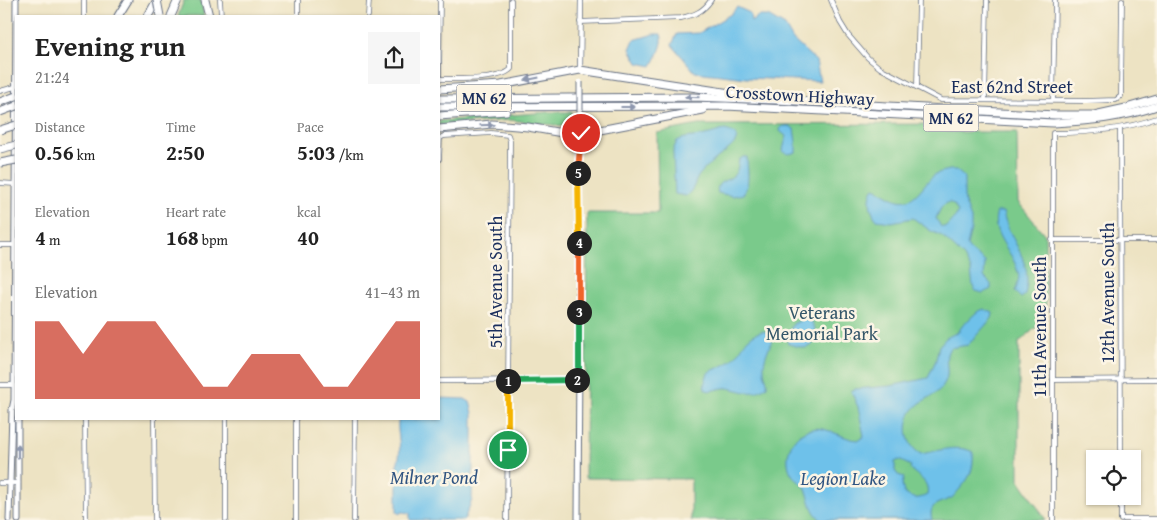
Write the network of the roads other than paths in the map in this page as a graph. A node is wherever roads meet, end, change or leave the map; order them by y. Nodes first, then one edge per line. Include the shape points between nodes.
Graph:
1 (16, 0) edge
2 (84, 0) edge
3 (128, 0) edge
4 (157, 0) edge
5 (178, 0) edge
6 (205, 0) edge
7 (298, 0) edge
8 (369, 0) edge
9 (440, 0) edge
10 (511, 0) edge
11 (581, 0) edge
12 (711, 0) edge
13 (831, 0) edge
14 (919, 0) edge
15 (987, 0) edge
16 (1055, 0) edge
17 (1122, 0) edge
18 (220, 1) edge
19 (16, 15) edge
20 (84, 15) edge
21 (119, 15) edge
22 (149, 15) edge
23 (160, 15) edge
24 (171, 15) edge
25 (209, 15) edge
26 (221, 15) edge
27 (298, 15) edge
28 (368, 15) edge
29 (440, 15) edge
30 (580, 22) junction
31 (580, 70) junction
32 (440, 79) edge
33 (15, 87) edge
34 (917, 87) junction
35 (440, 89) edge
36 (0, 91) edge
37 (15, 96) edge
38 (440, 99) edge
39 (1157, 99) edge
40 (776, 100) junction
41 (985, 100) junction
42 (1053, 100) junction
43 (0, 102) edge
44 (15, 106) edge
45 (726, 106) junction
46 (1157, 106) edge
47 (440, 107) edge
48 (527, 108) junction
49 (0, 112) edge
50 (440, 116) edge
51 (15, 117) edge
52 (1157, 118) edge
53 (15, 125) edge
54 (1120, 128) junction
55 (440, 129) edge
56 (0, 130) edge
57 (581, 133) junction
58 (440, 138) edge
59 (15, 146) edge
60 (0, 149) edge
61 (15, 160) edge
62 (0, 163) edge
63 (0, 182) edge
64 (15, 184) edge
65 (1052, 240) junction
66 (1120, 240) junction
67 (1157, 240) edge
68 (0, 245) edge
69 (15, 245) edge
70 (508, 380) junction
71 (579, 380) junction
72 (1053, 380) junction
73 (1121, 380) junction
74 (1157, 380) edge
75 (440, 381) edge
76 (0, 385) edge
77 (15, 385) edge
78 (14, 400) junction
79 (15, 403) edge
80 (18, 420) edge
81 (85, 420) edge
82 (154, 420) edge
83 (226, 420) edge
84 (296, 420) edge
85 (355, 420) edge
86 (1121, 450) edge
87 (0, 483) edge
88 (10, 483) junction
89 (18, 483) junction
90 (1121, 505) edge
91 (1157, 519) edge
92 (9, 520) edge
93 (18, 520) edge
94 (86, 520) edge
95 (155, 520) edge
96 (226, 520) edge
97 (296, 520) edge
98 (354, 520) edge
99 (507, 520) edge
100 (578, 520) edge
101 (1053, 520) edge
102 (1121, 520) edge

1 - 19 main road
2 - 20 street
3 - 21 highway
4 - 22 highway
4 - 23 highway, bridge
5 - 24 highway
6 - 25 highway
7 - 27 street
8 - 28 street
9 - 29 street
10 - 32 street via 510,69 503,75
11 - 30 street
12 - 30 street via 696,15 681,18
13 - 34 street, East 62nd Street via 840,22 857,48 880,68
14 - 34 street
15 - 41 street
16 - 42 street
17 - 42 street, East 62nd Street via 1119,98
18 - 26 street
30 - 31 street
31 -> 35 highway via 501,85
31 - 40 highway
31 - 57 main road, bridge
33 - 36 street
33 - 51 main road
34 - 41 street, East 62nd Street via 941,100
37 - 43 highway, bridge
40 -> 38 highway, Crosstown Highway / MN 62 via 693,97
39 - 40 highway, Crosstown Highway / MN 62 via 1094,114 1055,116
41 - 42 street, East 62nd Street
44 - 49 highway, bridge
45 - 46 highway, Crosstown Highway / MN 62 via 1054,123 1098,121
48 -> 45 highway, Crosstown Highway / MN 62
45 - 57 highway
47 - 48 highway, Crosstown Highway / MN 62
48 - 50 highway
51 - 64 main road
52 - 54 street
53 - 56 highway, bridge
54 - 65 street, 11th Avenue South via 1053,134
54 - 66 street, 12th Avenue South
55 -> 57 highway via 492,124 574,135
57 - 71 main road via 578,174
58 - 70 street, 5th Avenue South via 490,133 508,135 510,141
59 - 60 highway, bridge
61 - 62 highway, bridge
63 - 64 street
64 - 69 main road
65 - 66 street
65 - 72 street, 11th Avenue South
66 - 67 street
66 - 73 street, 12th Avenue South
68 - 69 street
69 - 77 main road
70 - 71 street
70 - 75 street
70 - 99 street, 5th Avenue South
71 - 100 main road
72 - 73 street
72 - 101 street, 11th Avenue South
73 - 74 street
73 - 86 street, 12th Avenue South
76 - 77 street
77 - 78 main road
78 - 79 main road
78 - 88 main road
89 -> 80 main road
81 - 94 street
82 - 95 street
83 - 96 street
84 - 97 street
85 - 98 street
87 - 88 street
88 - 89 street
88 - 92 main road
89 - 93 main road
90 - 102 street
91 - 102 street

